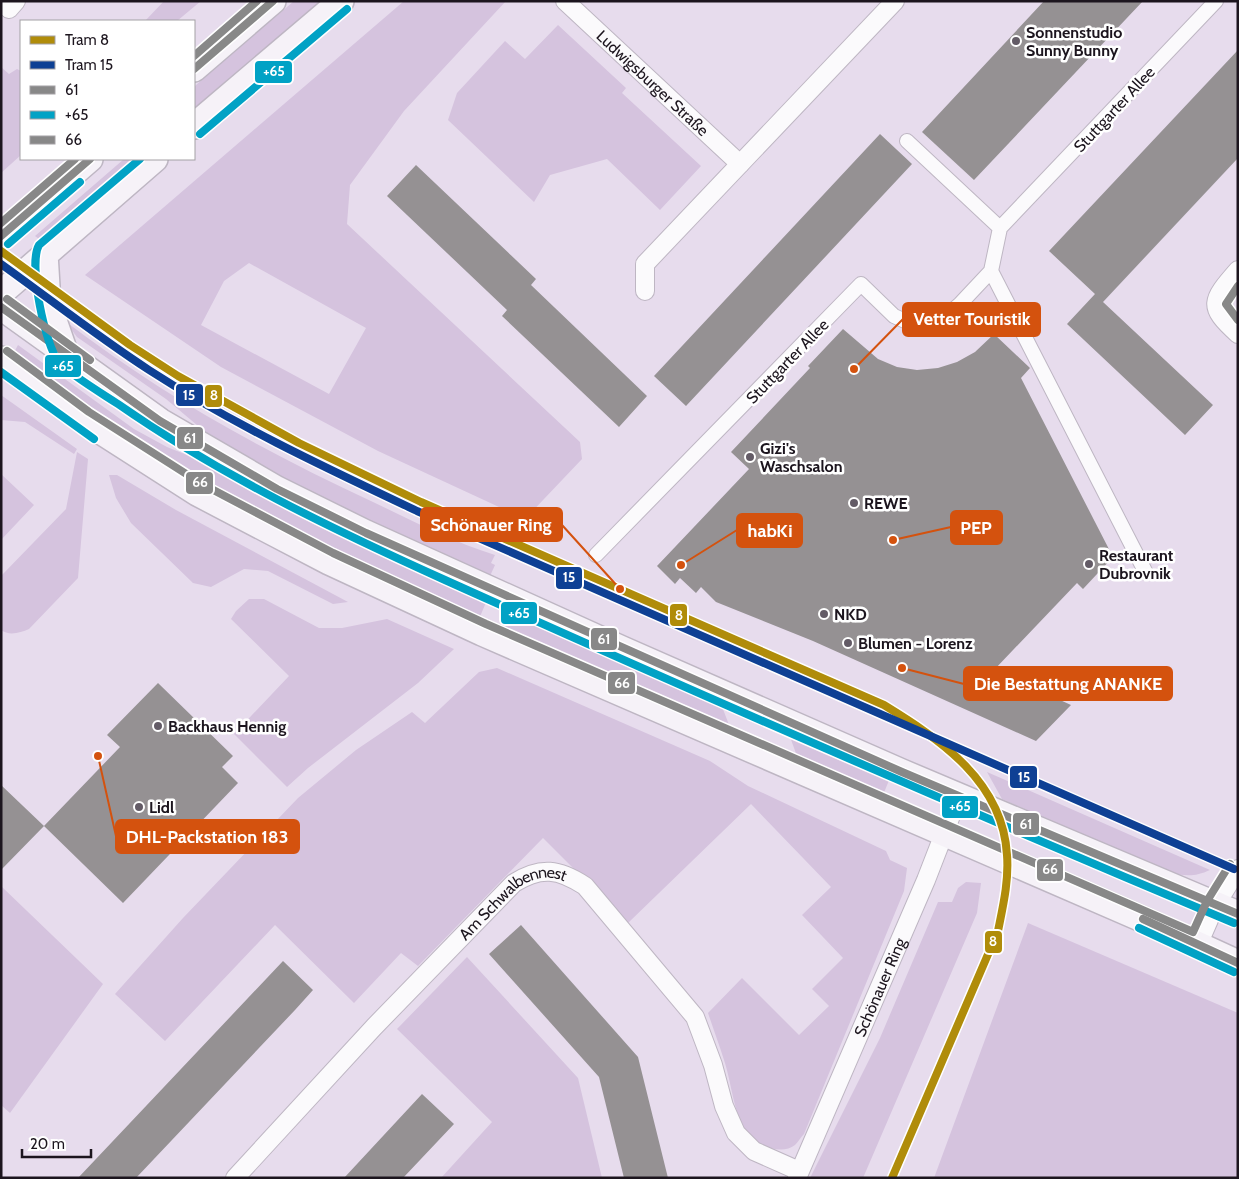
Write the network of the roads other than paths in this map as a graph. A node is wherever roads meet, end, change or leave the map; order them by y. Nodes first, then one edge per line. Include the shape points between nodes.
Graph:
1 (2, 1) edge
2 (16, 1) edge
3 (273, 1) edge
4 (341, 1) edge
5 (565, 1) edge
6 (895, 1) edge
7 (1216, 1) edge
8 (195, 68) edge
9 (195, 125) edge
10 (907, 140) dead end
11 (89, 160) edge
12 (154, 160) edge
13 (740, 164) junction
14 (1000, 228) junction
15 (1, 236) edge
16 (46, 253) junction
17 (1238, 270) edge
18 (991, 271) junction
19 (645, 291) dead end
20 (1, 293) edge
21 (1, 307) edge
22 (1238, 334) edge
23 (66, 355) junction
24 (1, 359) edge
25 (596, 555) dead end
26 (1146, 573) dead end
27 (959, 796) junction
28 (944, 834) junction
29 (1238, 869) edge
30 (1227, 910) edge
31 (1198, 945) junction
32 (1238, 963) edge
33 (798, 1174) edge
34 (235, 1178) edge

1 - 2 street via 10,8
3 - 8 main road
4 - 9 main road
5 - 13 street, Ludwigsburger Straße
6 - 13 street
7 - 14 street, Stuttgarter Allee
10 - 14 street
11 - 15 main road
12 - 16 main road
13 - 19 street via 645,264
14 - 18 street
16 - 20 main road
16 - 23 main road via 48,303
17 - 22 street via 1217,298 1216,309
18 - 25 street, Stuttgarter Allee via 960,304 939,322 929,325 914,325 894,316 861,284
18 - 26 street
21 - 23 main road
23 - 27 main road via 160,421 277,490 622,649
24 - 28 main road via 83,420 260,528 482,633
27 - 28 street, Schönauer Ring
27 - 30 main road
28 - 31 main road
28 - 33 street, Schönauer Ring
29 - 30 street
30 - 31 street
31 - 32 main road
33 - 34 street, Am Schwalbennest via 754,1151 736,1133 695,1016 585,886 569,875 547,871 529,873 514,883 374,1027

